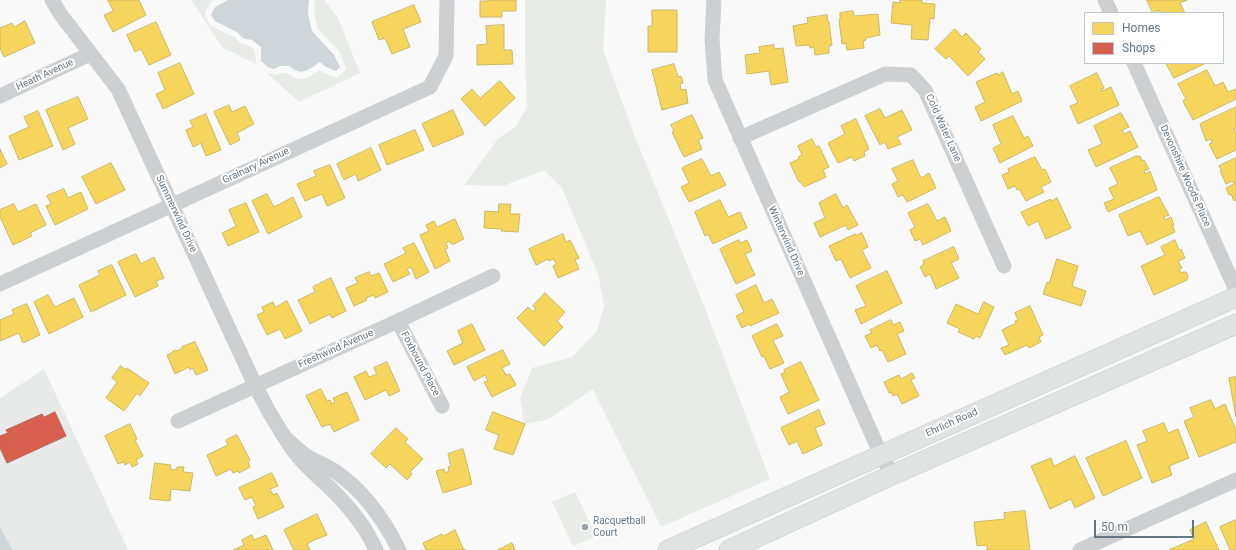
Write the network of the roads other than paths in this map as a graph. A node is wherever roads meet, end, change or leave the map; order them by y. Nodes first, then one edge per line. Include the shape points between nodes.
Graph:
1 (52, 0) edge
2 (447, 0) edge
3 (714, 0) edge
4 (1105, 0) edge
5 (1111, 12) edge
6 (90, 54) junction
7 (1134, 64) edge
8 (0, 96) edge
9 (740, 138) junction
10 (172, 205) junction
11 (1004, 266) dead end
12 (493, 276) dead end
13 (0, 284) edge
14 (1236, 290) edge
15 (1236, 298) edge
16 (398, 321) junction
17 (1236, 324) edge
18 (255, 385) junction
19 (442, 406) dead end
20 (178, 421) dead end
21 (285, 438) junction
22 (881, 455) junction
23 (892, 475) junction
24 (1236, 480) edge
25 (376, 550) edge
26 (399, 550) edge
27 (668, 550) edge
28 (729, 550) edge
29 (1080, 550) edge

1 - 6 street, Summerwind Drive
2 - 10 street, Grainary Avenue via 446,56 430,87
3 - 9 street, Winterwind Drive via 712,39 715,80
4 - 5 street
6 - 8 street, Heath Avenue
6 - 10 street, Summerwind Drive via 118,89
7 - 14 street, Devonshire Woods Place
9 - 11 street, Cold Water Lane via 885,74 911,75 926,90
9 - 22 street, Winterwind Drive
10 - 13 street, Grainary Avenue
10 - 18 street, Summerwind Drive
12 - 16 street, Freshwind Avenue
15 - 22 main road, Ehrlich Road
16 - 18 street, Freshwind Avenue
16 - 19 street, Foxhound Place
17 - 23 main road
18 - 20 street, Freshwind Avenue
18 - 21 street, Summerwind Drive
21 - 25 street, Summerwind Drive via 294,453 358,519
21 - 26 street, Summerwind Drive via 304,454 335,471 354,486 383,520
22 - 23 street, Winterwind Drive
22 - 27 main road, Ehrlich Road
23 - 28 main road
24 - 29 street

